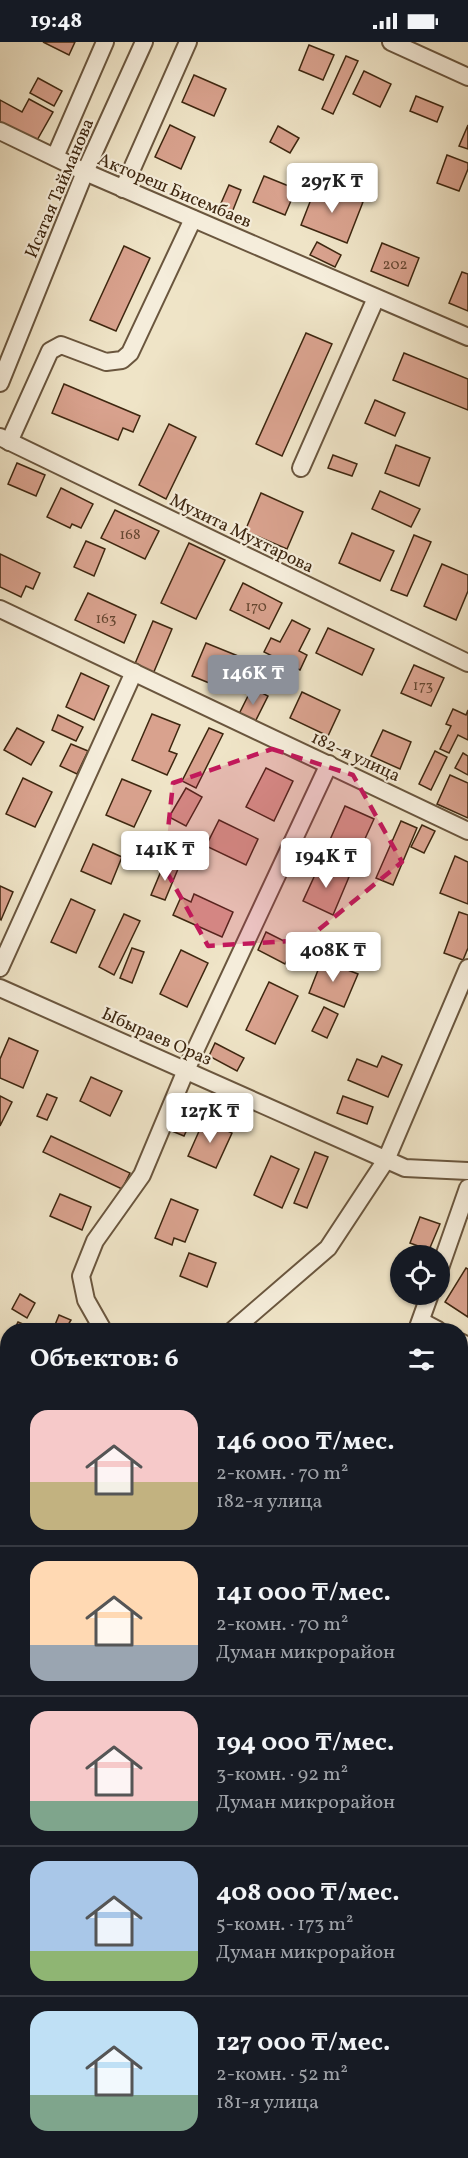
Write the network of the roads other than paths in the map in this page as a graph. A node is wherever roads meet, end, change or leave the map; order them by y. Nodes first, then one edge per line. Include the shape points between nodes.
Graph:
1 (105, 42) edge
2 (144, 42) edge
3 (188, 42) edge
4 (392, 42) edge
5 (468, 77) edge
6 (0, 131) edge
7 (55, 157) junction
8 (85, 172) junction
9 (123, 189) junction
10 (193, 219) junction
11 (376, 297) junction
12 (468, 337) edge
13 (0, 383) edge
14 (5, 440) edge
15 (301, 468) dead end
16 (0, 609) edge
17 (468, 662) edge
18 (134, 672) junction
19 (329, 764) junction
20 (468, 831) edge
21 (0, 968) edge
22 (468, 968) edge
23 (0, 988) edge
24 (186, 1071) junction
25 (386, 1160) junction
26 (468, 1171) edge
27 (468, 1188) edge
28 (448, 1245) edge
29 (426, 1305) edge
30 (99, 1323) edge
31 (241, 1323) edge
32 (420, 1323) edge

1 - 7 street
2 - 8 street, Исатая Тайманова
3 - 9 street
4 - 5 street
6 - 7 street, Актореш Бисембаев
7 - 8 street, Актореш Бисембаев
8 - 9 street, Актореш Бисембаев
8 - 13 street, Исатая Тайманова
9 - 10 street, Актореш Бисембаев
10 - 11 street, Актореш Бисембаев
10 - 14 street via 130,353 122,360 106,362 61,345 50,351
11 - 12 street, Актореш Бисембаев
11 - 15 street
14 - 17 street, Мухита Мухтарова
16 - 18 street, 182-я улица
18 - 19 street, 182-я улица
18 - 21 street
19 - 20 street, 182-я улица
19 - 24 street
22 - 25 street
23 - 24 street, Ыбыраев Ораз
24 - 25 street, Ыбыраев Ораз
24 - 30 street via 142,1175 95,1241 81,1276 86,1300
25 - 26 street, Ыбыраев Ораз via 405,1168
25 - 31 street via 328,1248
27 - 28 street
29 - 32 street

